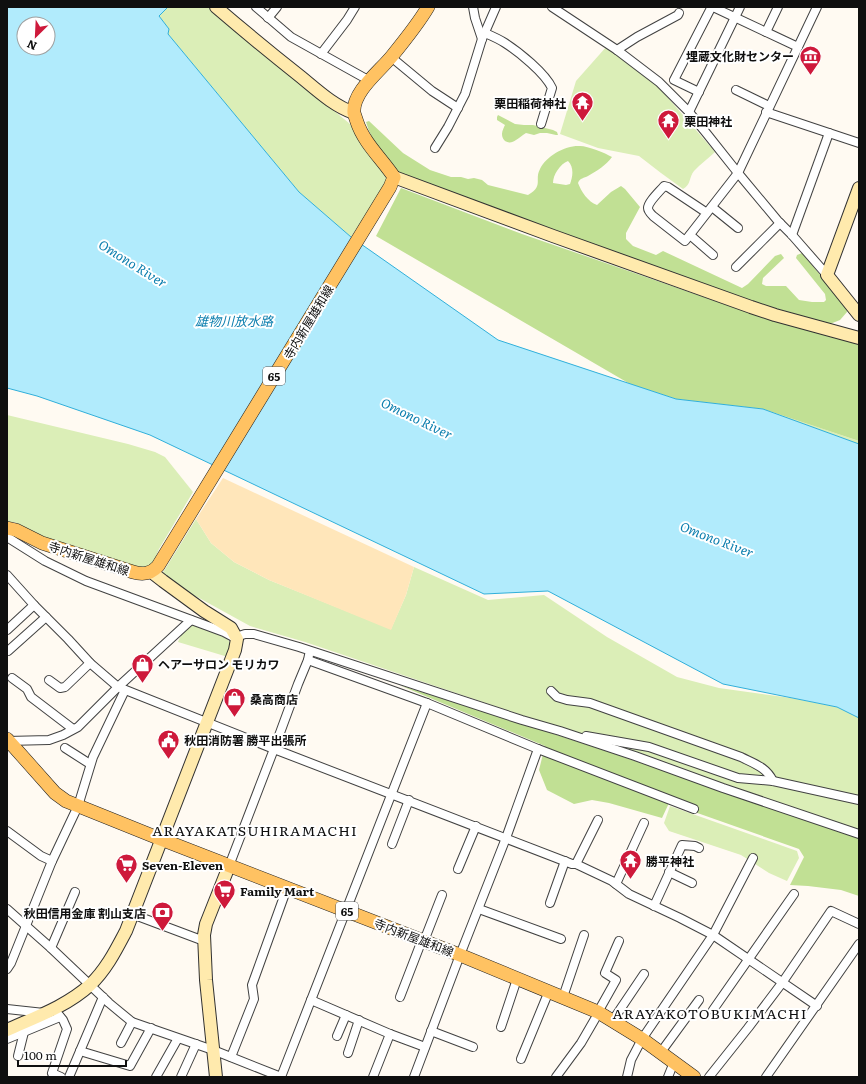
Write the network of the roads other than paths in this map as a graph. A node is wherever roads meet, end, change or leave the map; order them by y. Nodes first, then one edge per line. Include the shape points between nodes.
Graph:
1 (216, 7) edge
2 (256, 7) edge
3 (277, 7) edge
4 (354, 7) edge
5 (427, 7) edge
6 (473, 7) edge
7 (496, 7) edge
8 (552, 7) edge
9 (740, 7) edge
10 (778, 7) edge
11 (817, 7) edge
12 (680, 9) edge
13 (735, 17) junction
14 (268, 18) junction
15 (766, 32) junction
16 (484, 36) junction
17 (798, 47) junction
18 (616, 50) junction
19 (321, 54) junction
20 (391, 57) junction
21 (370, 81) junction
22 (736, 90) dead end
23 (699, 92) junction
24 (458, 108) junction
25 (768, 109) junction
26 (689, 112) junction
27 (354, 113) junction
28 (541, 124) dead end
29 (829, 133) junction
30 (859, 143) edge
31 (435, 148) dead end
32 (738, 173) junction
33 (392, 182) junction
34 (859, 188) edge
35 (710, 210) junction
36 (780, 223) junction
37 (738, 228) dead end
38 (690, 235) junction
39 (792, 235) junction
40 (712, 255) dead end
41 (736, 267) dead end
42 (827, 275) junction
43 (859, 315) edge
44 (859, 338) edge
45 (7, 528) edge
46 (7, 537) edge
47 (156, 568) junction
48 (7, 575) edge
49 (34, 605) junction
50 (46, 617) junction
51 (191, 620) junction
52 (7, 630) edge
53 (237, 639) junction
54 (309, 650) junction
55 (8, 651) edge
56 (308, 660) junction
57 (90, 663) junction
58 (12, 678) dead end
59 (48, 680) dead end
60 (121, 688) junction
61 (551, 691) dead end
62 (427, 703) junction
63 (207, 722) junction
64 (73, 729) junction
65 (560, 731) junction
66 (8, 740) edge
67 (65, 748) dead end
68 (274, 749) junction
69 (538, 749) junction
70 (90, 764) junction
71 (773, 782) junction
72 (390, 794) junction
73 (409, 800) junction
74 (859, 800) edge
75 (78, 806) junction
76 (694, 809) dead end
77 (598, 820) dead end
78 (644, 823) dead end
79 (476, 826) junction
80 (7, 831) edge
81 (859, 834) edge
82 (506, 838) junction
83 (162, 839) junction
84 (392, 844) dead end
85 (699, 848) dead end
86 (753, 858) dead end
87 (52, 861) junction
88 (566, 861) junction
89 (576, 864) junction
90 (229, 866) junction
91 (458, 869) dead end
92 (669, 872) junction
93 (692, 883) dead end
94 (616, 884) junction
95 (287, 888) junction
96 (75, 892) dead end
97 (794, 894) dead end
98 (442, 895) dead end
99 (550, 903) dead end
100 (654, 906) junction
101 (7, 909) edge
102 (478, 909) junction
103 (346, 910) junction
104 (132, 914) junction
105 (26, 924) junction
106 (859, 924) edge
107 (584, 935) dead end
108 (713, 935) junction
109 (561, 938) dead end
110 (204, 941) junction
111 (423, 941) junction
112 (620, 941) dead end
113 (859, 944) edge
114 (51, 948) junction
115 (460, 956) junction
116 (749, 960) junction
117 (7, 969) edge
118 (644, 974) dead end
119 (517, 979) junction
120 (782, 983) junction
121 (90, 985) junction
122 (549, 991) junction
123 (103, 997) junction
124 (563, 997) junction
125 (400, 998) dead end
126 (311, 1000) junction
127 (700, 1000) dead end
128 (817, 1006) junction
129 (7, 1009) edge
130 (713, 1010) dead end
131 (599, 1012) junction
132 (53, 1013) junction
133 (346, 1015) junction
134 (359, 1020) junction
135 (612, 1020) junction
136 (132, 1022) junction
137 (500, 1027) dead end
138 (151, 1028) junction
139 (7, 1030) edge
140 (431, 1031) junction
141 (24, 1032) junction
142 (390, 1034) junction
143 (337, 1036) dead end
144 (7, 1039) edge
145 (642, 1039) junction
146 (176, 1040) dead end
147 (120, 1043) dead end
148 (196, 1044) junction
149 (425, 1047) junction
150 (473, 1047) dead end
151 (213, 1050) junction
152 (80, 1051) junction
153 (661, 1052) junction
154 (348, 1053) dead end
155 (18, 1056) dead end
156 (231, 1057) junction
157 (521, 1060) dead end
158 (674, 1062) junction
159 (61, 1077) edge
160 (69, 1077) edge
161 (156, 1077) edge
162 (180, 1077) edge
163 (216, 1077) edge
164 (281, 1077) edge
165 (373, 1077) edge
166 (414, 1077) edge
167 (556, 1077) edge
168 (627, 1077) edge
169 (668, 1077) edge
170 (694, 1077) edge
171 (709, 1077) edge
172 (766, 1077) edge

1 - 27 street via 328,99 344,110
2 - 14 street
3 - 14 street
4 - 19 street
5 - 20 main road
6 - 16 street via 475,18
7 - 16 street
8 - 18 street
9 - 13 street
10 - 15 street
11 - 17 street
12 - 18 street via 678,15
13 - 15 street
13 - 23 street
13 - 23 street via 711,8 674,80
14 - 19 street via 291,37
15 - 17 street
16 - 24 street
16 - 28 street via 505,43 549,82 552,88
17 - 25 street
18 - 26 street via 659,82
19 - 21 street
20 - 21 main road
20 - 24 street via 432,91
21 - 27 main road via 358,97
22 - 25 street
23 - 26 street
24 - 31 street
25 - 29 street
25 - 32 street
26 - 32 street
27 - 33 main road via 360,131
29 - 30 street
29 - 39 street
32 - 35 street
32 - 36 street
33 - 44 street via 751,307
33 - 47 main road, 寺内新屋雄和線 / 65
34 - 42 street
35 - 37 street
35 - 38 street
35 - 38 street via 664,186 649,204 649,211 653,216 685,240
36 - 39 street
36 - 41 street
38 - 40 street
39 - 42 street
42 - 43 street
45 - 47 main road, 寺内新屋雄和線 via 42,543 133,572 149,573
46 - 51 street via 45,561 86,581
47 - 53 street via 154,574 231,628
48 - 49 street
49 - 50 street
49 - 52 street
50 - 55 street
50 - 57 street
51 - 53 street
51 - 60 street
53 - 54 street via 244,634 254,634
53 - 63 street
54 - 56 street
54 - 65 street
56 - 62 street
56 - 68 street
57 - 59 street via 65,687 60,688
57 - 60 street
58 - 64 street
60 - 63 street
60 - 64 street
60 - 70 street
61 - 71 street via 557,698 590,703 741,757 764,768
62 - 69 street
62 - 72 street
63 - 68 street
63 - 83 street
64 - 66 street via 49,740
65 - 71 street via 649,747 738,778
65 - 81 street
66 - 75 main road, 寺内新屋雄和線 / 65 via 55,793
67 - 70 street
68 - 72 street
68 - 90 street
69 - 76 street
69 - 82 street
70 - 75 street
71 - 74 street
72 - 73 street
72 - 103 street
73 - 79 street
73 - 84 street
75 - 83 main road, 寺内新屋雄和線 / 65
75 - 87 street
77 - 89 street
78 - 94 street
79 - 82 street
79 - 91 street
80 - 87 street
82 - 88 street
82 - 102 street
83 - 90 main road, 寺内新屋雄和線 / 65
83 - 104 street
85 - 92 street via 682,845
86 - 108 street
87 - 105 street
88 - 89 street
88 - 99 street
89 - 94 street
90 - 95 main road, 寺内新屋雄和線 / 65
90 - 110 street via 206,924
92 - 93 street
92 - 100 street
94 - 100 street via 629,894
95 - 103 main road, 寺内新屋雄和線 / 65
95 - 156 street via 252,985 254,999
96 - 114 street
97 - 116 street
98 - 111 street
100 - 108 street
101 - 105 street
102 - 109 street
102 - 115 street
103 - 111 main road, 寺内新屋雄和線 / 65
103 - 126 street
104 - 110 street
104 - 121 street via 119,945
105 - 114 street
105 - 117 street
106 - 120 street via 831,911
107 - 124 street
108 - 116 street
108 - 145 street
110 - 151 street
111 - 115 main road, 寺内新屋雄和線 / 65
111 - 125 street
112 - 131 street via 606,973 616,980
113 - 128 street
114 - 121 street
115 - 119 main road, 寺内新屋雄和線 / 65
115 - 140 street
116 - 120 street
116 - 130 street
118 - 135 street
119 - 122 main road, 寺内新屋雄和線 / 65
119 - 137 street
120 - 128 street
120 - 171 street
121 - 123 street
121 - 132 street
122 - 124 main road, 寺内新屋雄和線 / 65
122 - 157 street
123 - 136 street
123 - 152 street
124 - 131 main road, 寺内新屋雄和線 / 65
126 - 133 street
126 - 164 street
127 - 153 street
128 - 172 street
129 - 132 street
131 - 135 main road, 寺内新屋雄和線 / 65
131 - 167 street via 581,1043
132 - 139 street
132 - 141 street
132 - 159 street via 67,1029 52,1073
133 - 134 street
133 - 143 street
134 - 142 street
134 - 154 street
135 - 145 main road, 寺内新屋雄和線 / 65
136 - 138 street
136 - 147 street
138 - 148 street
138 - 152 street via 130,1066
140 - 149 street
140 - 150 street
141 - 144 street
141 - 155 street
142 - 149 street
142 - 165 street
145 - 153 main road, 寺内新屋雄和線 / 65
145 - 168 street via 631,1060
146 - 161 street
148 - 151 street
148 - 162 street
149 - 166 street
151 - 156 street
151 - 163 street
152 - 160 street
153 - 158 main road, 寺内新屋雄和線 / 65
156 - 164 street
158 - 169 street
158 - 170 main road, 寺内新屋雄和線 / 65

